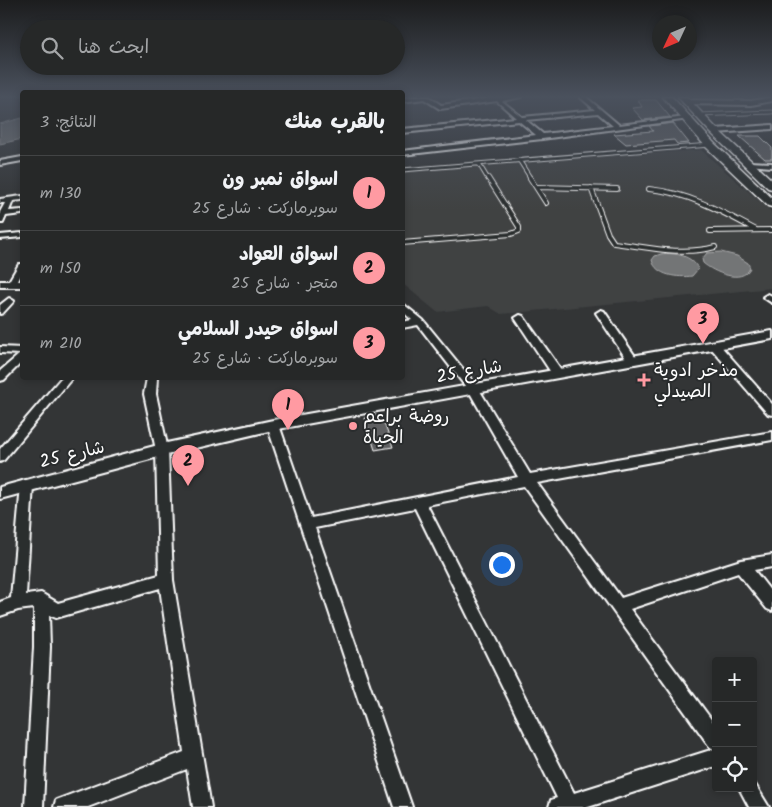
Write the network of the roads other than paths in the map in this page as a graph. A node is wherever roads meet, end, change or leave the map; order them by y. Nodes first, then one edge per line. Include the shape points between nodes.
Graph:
1 (539, 135) edge
2 (560, 135) edge
3 (700, 135) edge
4 (718, 135) edge
5 (542, 137) junction
6 (710, 145) junction
7 (405, 153) edge
8 (20, 159) edge
9 (519, 160) junction
10 (0, 163) edge
11 (479, 164) junction
12 (772, 164) edge
13 (752, 167) junction
14 (405, 170) edge
15 (735, 170) junction
16 (751, 184) junction
17 (771, 185) edge
18 (538, 187) junction
19 (591, 188) junction
20 (617, 189) dead end
21 (649, 189) dead end
22 (20, 198) edge
23 (10, 200) junction
24 (0, 201) edge
25 (546, 203) dead end
26 (772, 204) edge
27 (20, 212) edge
28 (1, 216) edge
29 (756, 230) junction
30 (772, 230) edge
31 (710, 231) dead end
32 (20, 235) edge
33 (0, 236) edge
34 (405, 244) edge
35 (715, 247) dead end
36 (20, 270) edge
37 (0, 284) edge
38 (12, 284) junction
39 (20, 284) edge
40 (9, 301) dead end
41 (405, 309) edge
42 (0, 312) edge
43 (600, 313) dead end
44 (520, 318) dead end
45 (420, 322) junction
46 (405, 324) edge
47 (772, 336) edge
48 (715, 346) junction
49 (0, 350) edge
50 (20, 351) edge
51 (20, 359) edge
52 (633, 361) junction
53 (558, 374) junction
54 (0, 377) edge
55 (65, 380) edge
56 (152, 380) edge
57 (473, 389) junction
58 (772, 411) edge
59 (273, 426) junction
60 (772, 436) edge
61 (162, 450) junction
62 (0, 457) edge
63 (527, 480) junction
64 (27, 485) junction
65 (0, 493) edge
66 (419, 502) junction
67 (308, 524) junction
68 (772, 561) edge
69 (740, 566) junction
70 (166, 580) junction
71 (41, 600) junction
72 (18, 603) junction
73 (772, 604) edge
74 (618, 606) junction
75 (0, 609) edge
76 (712, 735) edge
77 (195, 757) junction
78 (712, 758) edge
79 (751, 792) edge
80 (564, 805) edge
81 (34, 807) edge
82 (63, 807) edge
83 (202, 807) edge
84 (404, 807) edge
85 (760, 807) edge

1 - 5 street
2 - 5 street
3 - 6 main road
4 - 13 main road
5 - 7 street
6 - 9 lane
6 - 15 main road
8 - 10 street
9 - 11 lane
9 - 18 lane
11 - 14 lane
11 - 34 lane via 519,231
12 - 13 street
13 - 15 main road via 748,172
13 - 17 main road
15 - 16 main road
16 - 17 main road
16 - 26 main road
18 - 19 lane
18 - 25 lane
19 - 20 lane
19 - 35 lane via 614,243 685,252
21 - 29 lane via 690,196
22 - 23 street
23 - 24 street
23 - 28 street
27 - 28 street
29 - 30 lane
29 - 31 lane
32 - 33 street
36 - 38 street
37 - 38 street
38 - 39 street
40 - 42 street
41 - 45 street
43 - 52 street
44 - 53 street
45 - 46 street
45 - 57 street
47 - 48 street, شارع 25
48 - 52 street, شارع 25
48 - 58 street
49 - 50 street
51 - 54 street
52 - 53 street, شارع 25
53 - 57 street, شارع 25
55 - 62 street
56 - 61 street via 150,394
57 - 59 street, شارع 25
57 - 63 street
59 - 61 street, شارع 25
59 - 67 street
60 - 63 street
61 - 64 street, شارع 25
61 - 70 street
63 - 66 street
63 - 74 street
64 - 65 street, شارع 25
64 - 72 street
66 - 67 street
66 - 80 street
67 - 84 street
68 - 69 street
69 - 73 street
69 - 74 street
70 - 71 street via 56,611
70 - 77 street
71 - 72 street
71 - 81 street via 42,647
72 - 75 street
74 - 76 street
77 - 82 street
77 - 83 street
78 - 80 street
79 - 85 street

